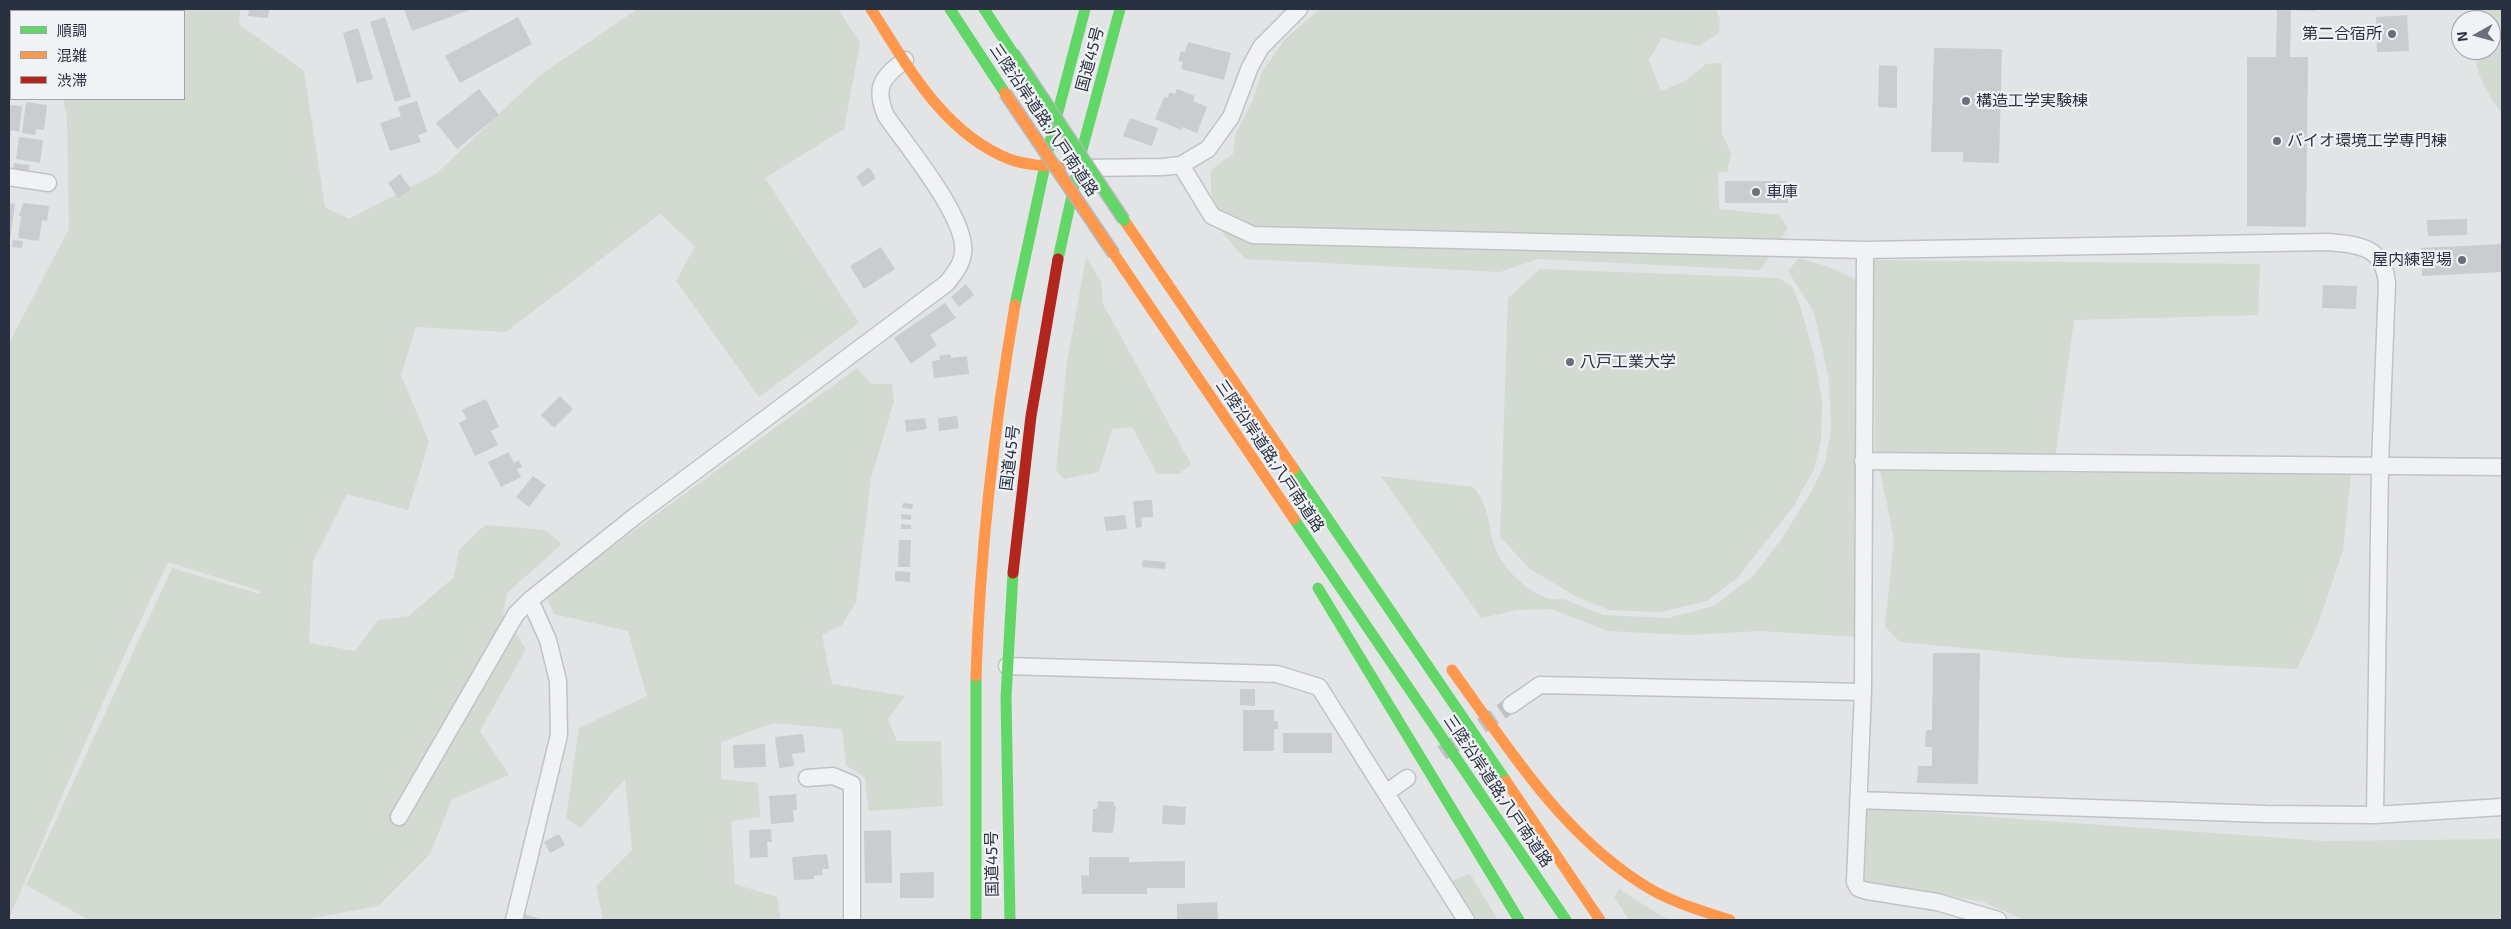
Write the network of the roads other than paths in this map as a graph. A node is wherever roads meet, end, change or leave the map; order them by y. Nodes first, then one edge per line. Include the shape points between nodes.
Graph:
1 (871, 9) edge
2 (950, 9) edge
3 (984, 9) edge
4 (1085, 9) edge
5 (1120, 9) edge
6 (1298, 9) edge
7 (904, 60) junction
8 (1181, 165) junction
9 (1043, 166) junction
10 (1078, 168) junction
11 (9, 177) edge
12 (48, 183) dead end
13 (1865, 250) junction
14 (1175, 346) junction
15 (1864, 461) junction
16 (2380, 465) junction
17 (2502, 467) edge
18 (1259, 489) dead end
19 (1308, 489) junction
20 (1310, 574) dead end
21 (1390, 589) dead end
22 (530, 600) junction
23 (1444, 658) dead end
24 (1007, 666) junction
25 (1863, 692) junction
26 (1511, 704) tunnel mouth
27 (807, 778) dead end
28 (1407, 778) dead end
29 (1386, 793) junction
30 (1858, 800) junction
31 (2502, 807) edge
32 (2375, 814) junction
33 (399, 817) dead end
34 (514, 920) edge
35 (852, 920) edge
36 (976, 920) edge
37 (1010, 920) edge
38 (1466, 920) edge
39 (1519, 920) edge
40 (1566, 920) edge
41 (1600, 920) edge
42 (1730, 920) edge
43 (1998, 920) edge

1 - 7 main road
2 - 14 main road, 三陸沿岸道路;八戸南道路, bridge
3 - 19 main road, 三陸沿岸道路;八戸南道路, bridge
4 - 9 main road, 国道45号
5 - 10 main road, 国道45号
6 - 8 street via 1261,47 1231,117 1208,149
7 - 9 main road via 938,107 959,129 1009,159
7 - 22 street via 882,81 879,99 886,116 962,230 964,252 959,266 947,283 634,516
8 - 10 street
8 - 13 street via 1212,216 1253,235
9 - 10 main road
9 - 36 main road, 国道45号 via 1018,290 982,550 975,697
10 - 24 main road, 国道45号 via 1039,357 1023,473
11 - 12 street
13 - 15 street
13 - 16 street via 2355,244 2378,256 2386,267
14 - 18 main road
14 - 40 main road, 三陸沿岸道路;八戸南道路
15 - 16 street
15 - 25 street
16 - 17 street
16 - 32 street
19 - 21 main road
19 - 41 main road, 三陸沿岸道路;八戸南道路
20 - 39 main road
22 - 33 street via 516,614
22 - 34 street via 548,640 558,681 559,735
23 - 42 main road via 1557,810 1600,855 1633,880 1668,900 1705,915
24 - 29 street via 1277,674 1319,687
24 - 37 main road, 国道45号
25 - 26 street via 1540,685
25 - 30 street
27 - 35 street via 833,776 852,784
28 - 29 street
29 - 38 street
30 - 32 street via 2266,814
30 - 43 street via 1855,882 1858,888 1937,902
31 - 32 street

